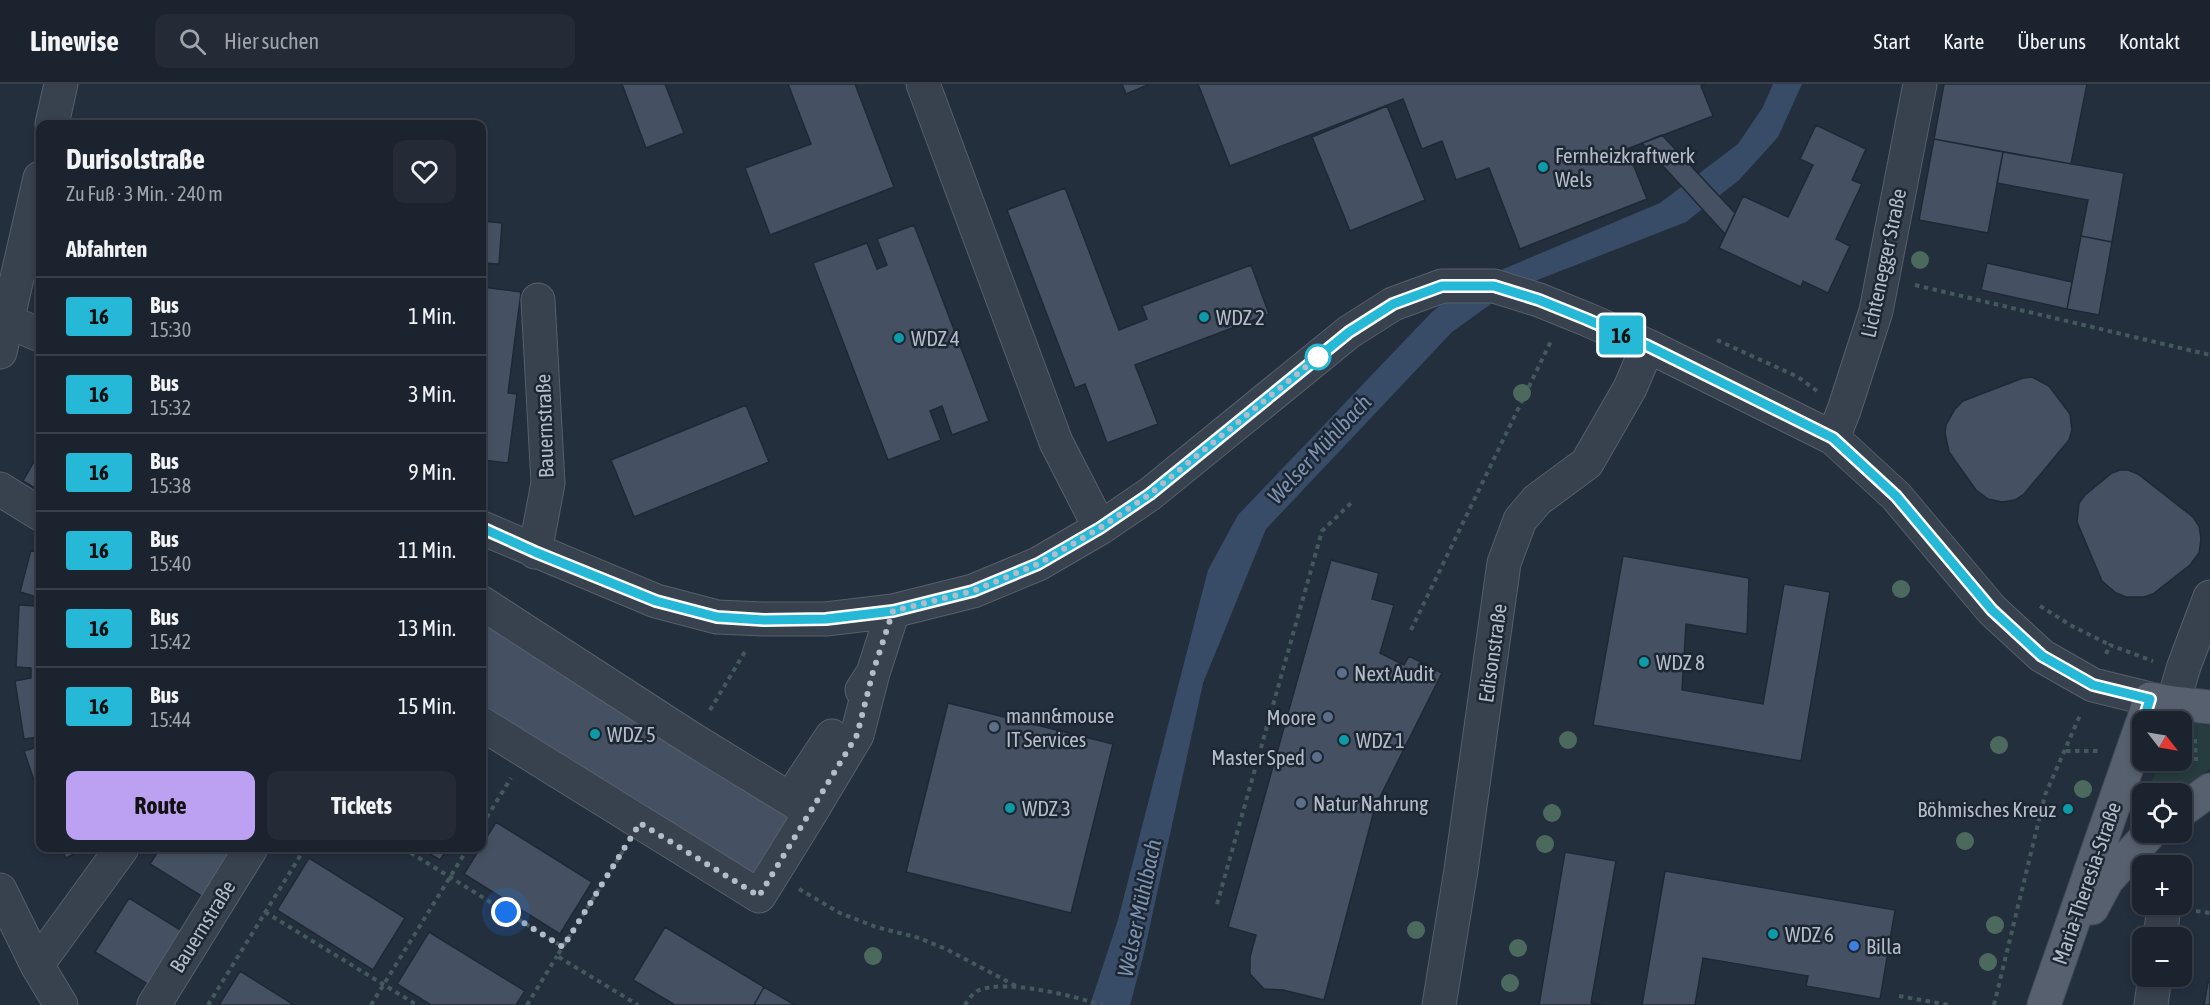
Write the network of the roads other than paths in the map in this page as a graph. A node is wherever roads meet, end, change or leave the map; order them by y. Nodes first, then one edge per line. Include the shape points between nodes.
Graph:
1 (62, 84) edge
2 (923, 84) edge
3 (1920, 84) edge
4 (53, 120) edge
5 (36, 194) edge
6 (538, 300) dead end
7 (4, 320) edge
8 (36, 333) edge
9 (1648, 346) junction
10 (0, 352) edge
11 (1833, 438) junction
12 (0, 489) edge
13 (36, 512) edge
14 (1100, 528) junction
15 (486, 541) edge
16 (535, 552) junction
17 (2210, 597) edge
18 (486, 606) edge
19 (893, 611) junction
20 (2210, 707) edge
21 (2150, 711) edge
22 (2153, 711) edge
23 (2164, 711) edge
24 (486, 726) edge
25 (2132, 766) edge
26 (2203, 776) edge
27 (2192, 794) edge
28 (805, 800) junction
29 (2141, 843) edge
30 (119, 852) edge
31 (249, 852) edge
32 (0, 890) edge
33 (37, 965) junction
34 (2054, 975) junction
35 (2153, 987) edge
36 (61, 1005) edge
37 (154, 1005) edge
38 (1439, 1005) edge
39 (2044, 1005) edge
40 (2151, 1005) edge

1 - 4 street
2 - 14 street via 1056,442
3 - 11 street, Lichtenegger Straße via 1876,311
5 - 7 street
6 - 16 street, Bauernstraße via 548,483
7 - 8 street
7 - 10 street
9 - 11 street
9 - 14 street via 1539,300 1494,286 1442,286 1393,304 1349,332 1150,494
9 - 38 street, Edisonstraße via 1630,388 1587,463 1537,500 1520,520 1504,562
11 - 21 street via 1896,496 1992,610 2042,656
12 - 13 street
14 - 19 street via 1038,564 973,591
15 - 16 street
16 - 19 street via 656,601 717,617 826,619
17 - 22 street via 2184,666
18 - 28 street via 692,739
19 - 28 street via 873,672
20 - 23 main road
24 - 28 street via 759,896 773,874
25 - 34 main road, Maria-Theresia-Straße
26 - 27 main road
29 - 34 main road, Maria-Theresia-Straße via 2107,880
30 - 33 street
31 - 37 street, Bauernstraße
32 - 33 street
33 - 36 street
34 - 39 main road, Maria-Theresia-Straße
35 - 40 street

